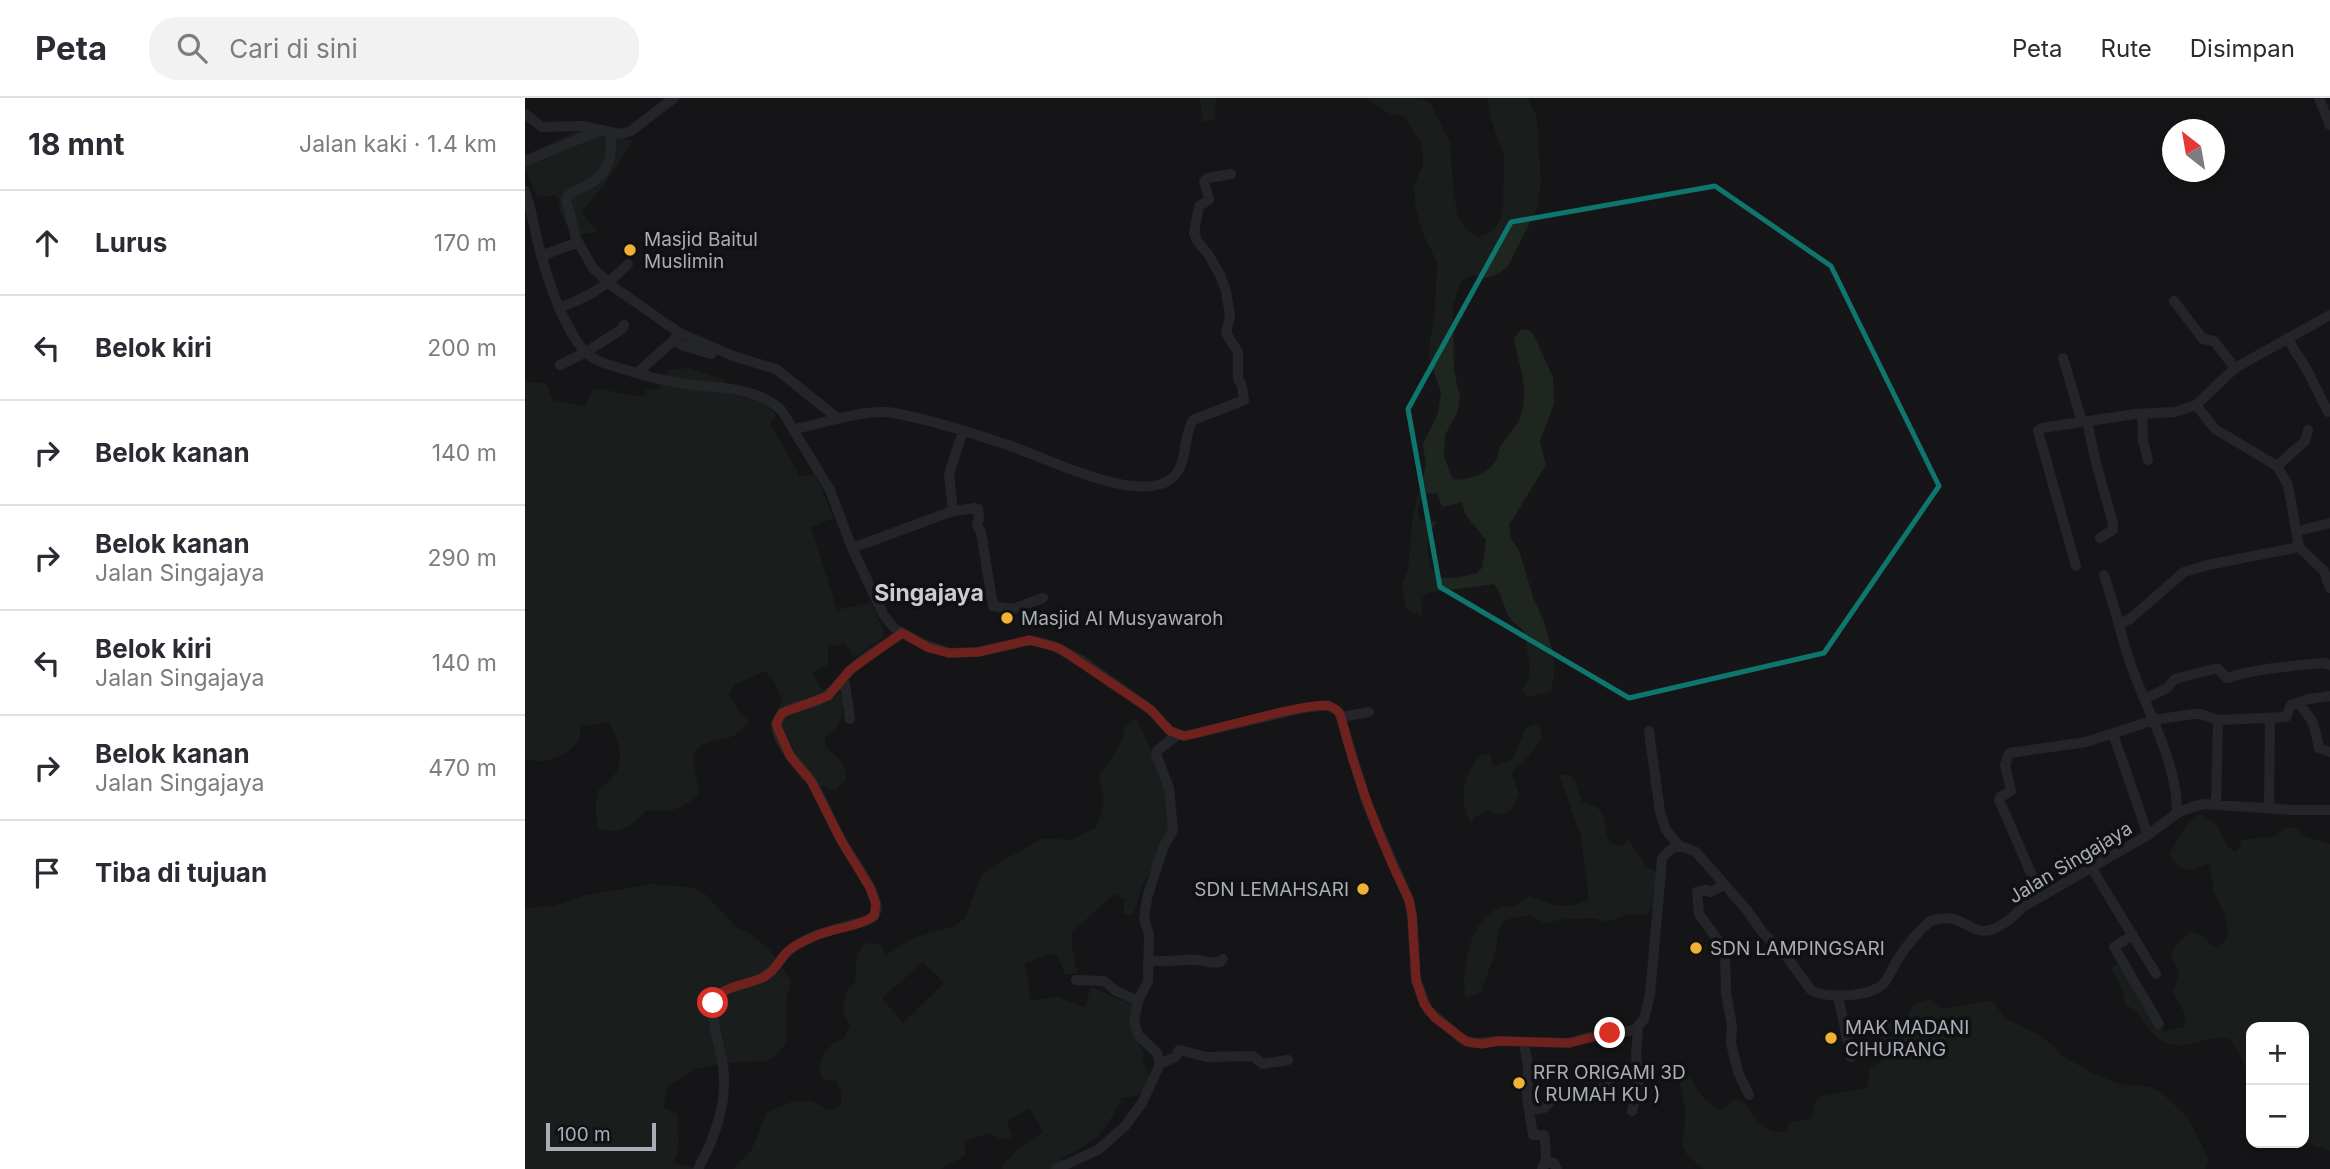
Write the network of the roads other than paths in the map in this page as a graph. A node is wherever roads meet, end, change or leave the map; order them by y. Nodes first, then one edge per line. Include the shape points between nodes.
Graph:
1 (674, 98) edge
2 (2319, 98) edge
3 (525, 114) edge
4 (2330, 125) edge
5 (605, 131) junction
6 (525, 161) edge
7 (1231, 174) dead end
8 (525, 191) edge
9 (577, 242) junction
10 (541, 256) junction
11 (628, 264) dead end
12 (610, 284) junction
13 (2174, 301) dead end
14 (559, 308) junction
15 (2330, 315) edge
16 (624, 325) dead end
17 (676, 336) junction
18 (2287, 338) junction
19 (586, 352) junction
20 (728, 359) dead end
21 (2063, 359) dead end
22 (560, 365) dead end
23 (2235, 368) junction
24 (637, 373) junction
25 (2196, 405) junction
26 (2328, 412) dead end
27 (2142, 414) junction
28 (836, 417) junction
29 (2085, 421) junction
30 (794, 429) junction
31 (2308, 430) dead end
32 (963, 432) junction
33 (2148, 460) dead end
34 (2277, 466) junction
35 (954, 511) junction
36 (2330, 523) edge
37 (2297, 531) junction
38 (2100, 538) dead end
39 (2299, 547) junction
40 (852, 548) junction
41 (2076, 566) dead end
42 (2103, 575) dead end
43 (2330, 588) edge
44 (1043, 598) dead end
45 (2120, 624) junction
46 (902, 633) junction
47 (2330, 665) edge
48 (844, 678) junction
49 (2330, 696) edge
50 (2145, 699) junction
51 (2298, 703) junction
52 (1369, 712) dead end
53 (1341, 717) junction
54 (2270, 718) junction
55 (850, 719) dead end
56 (2154, 720) junction
57 (2218, 720) junction
58 (1649, 731) dead end
59 (2113, 734) junction
60 (1177, 735) junction
61 (2330, 752) edge
62 (2216, 805) junction
63 (2269, 808) junction
64 (2330, 810) edge
65 (2177, 813) junction
66 (2148, 835) junction
67 (1679, 847) junction
68 (2091, 867) junction
69 (1724, 885) junction
70 (2041, 896) junction
71 (2133, 935) junction
72 (1223, 959) dead end
73 (1148, 960) junction
74 (2156, 974) dead end
75 (1076, 980) dead end
76 (1838, 996) junction
77 (1138, 1001) junction
78 (2159, 1024) dead end
79 (1638, 1028) junction
80 (1524, 1043) junction
81 (1851, 1057) dead end
82 (1288, 1060) dead end
83 (1160, 1064) junction
84 (1610, 1086) dead end
85 (1749, 1095) dead end
86 (1529, 1110) junction
87 (1632, 1111) dead end
88 (1549, 1167) edge
89 (698, 1169) edge
90 (1056, 1169) edge

1 - 5 street via 631,131
2 - 4 street
3 - 5 street via 541,127 583,126
5 - 6 street
5 - 9 street via 613,149 600,176 566,199
7 - 32 street via 1204,181 1209,200 1199,206 1194,233 1226,291 1230,316 1226,333 1238,352 1244,400 1193,420 1182,463 1172,478 1142,486 1115,484
8 - 10 street
9 - 10 street
9 - 12 street
10 - 14 street
11 - 12 street
12 - 14 street
12 - 17 street
13 - 23 street via 2203,339 2214,341
14 - 19 street
15 - 18 street
16 - 19 street
17 - 20 street via 681,345
17 - 24 street
17 - 28 street via 776,369
18 - 23 street
18 - 26 street
19 - 22 street
19 - 24 street via 597,361
21 - 29 street
23 - 25 street
24 - 30 street via 754,394 776,405
25 - 27 street
25 - 34 street via 2215,429
27 - 29 street
27 - 33 street
28 - 30 street
28 - 32 street via 891,413
29 - 38 street via 2113,523 2113,530
29 - 41 street via 2038,431
30 - 40 street via 829,490
31 - 34 street via 2305,441
32 - 35 street via 949,474
34 - 37 street via 2288,485
35 - 40 street
35 - 44 street via 978,509 977,526 993,606 1013,609
36 - 37 street
37 - 39 street
39 - 43 street via 2324,571
39 - 45 street via 2184,572
40 - 46 street via 883,614
42 - 45 street
45 - 50 street
46 - 48 street
46 - 60 street via 949,653 978,652 1030,640 1059,648 1151,710
47 - 50 street via 2227,678 2213,669 2175,679
48 - 55 street
48 - 89 street via 828,696 782,713 776,724 790,756 811,781 870,888 877,909 869,920 794,946 770,973 716,996 713,1011 723,1066 723,1105
49 - 51 street
50 - 56 street
51 - 54 street via 2290,707 2288,716
51 - 61 street via 2311,717 2319,748
52 - 53 street
53 - 60 street via 1328,705
53 - 80 street via 1367,804 1409,900 1416,980 1424,1004 1467,1042
54 - 57 street
54 - 63 street
56 - 57 street via 2200,714
56 - 59 street
56 - 65 street via 2173,782
57 - 62 street
58 - 67 street via 1660,812
59 - 66 street
59 - 70 street via 2014,751 2006,757 2011,791 2000,797 2000,806
60 - 73 street via 1156,756 1168,788 1173,824 1147,898
62 - 63 street, Jalan Singajaya
62 - 65 street, Jalan Singajaya
63 - 64 street, Jalan Singajaya
65 - 66 street, Jalan Singajaya
66 - 68 street, Jalan Singajaya
67 - 69 street via 1696,852
67 - 79 street via 1668,850 1662,859 1650,995
68 - 70 street, Jalan Singajaya
68 - 71 street
69 - 76 street via 1811,990
69 - 85 street via 1697,892 1698,906 1725,950 1731,1043
70 - 76 street, Jalan Singajaya via 1989,931 1952,919 1930,922 1899,957 1883,984
71 - 74 street
71 - 78 street via 2114,947
72 - 73 street via 1213,964
73 - 77 street via 1148,981
75 - 77 street via 1104,981
76 - 81 street
77 - 83 street via 1136,1031 1157,1053
79 - 80 street via 1569,1043
79 - 87 street via 1639,1087
80 - 86 street
82 - 83 street via 1263,1063 1253,1056 1207,1057 1178,1049 1175,1057
83 - 90 street via 1125,1126 1098,1150
84 - 86 street via 1553,1099 1544,1108
86 - 88 street via 1533,1135 1545,1135

